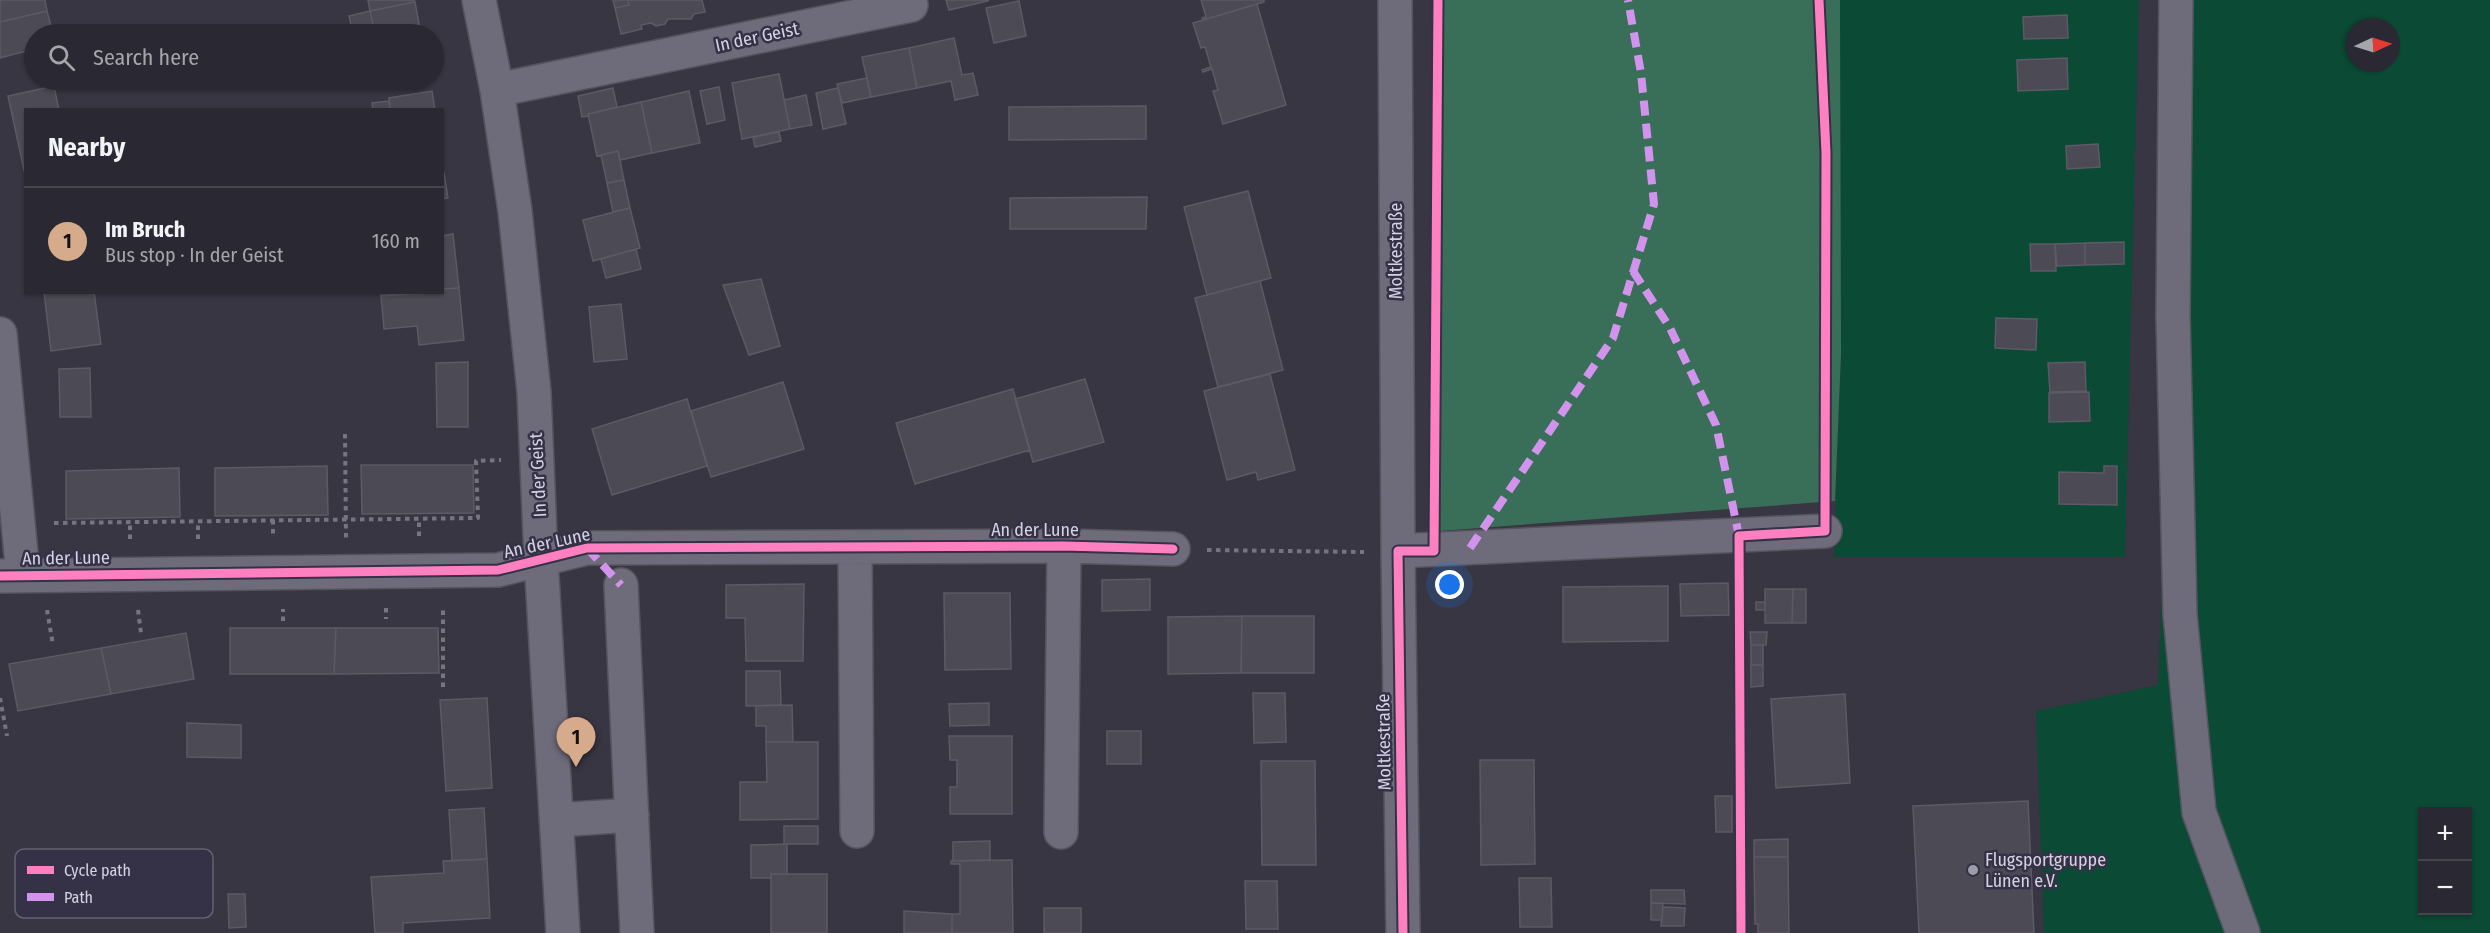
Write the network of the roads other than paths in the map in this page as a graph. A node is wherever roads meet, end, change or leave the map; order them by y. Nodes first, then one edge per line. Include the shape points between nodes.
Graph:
1 (478, 0) edge
2 (1395, 0) edge
3 (2176, 0) edge
4 (910, 5) dead end
5 (497, 90) junction
6 (0, 334) edge
7 (1825, 531) dead end
8 (1064, 546) junction
9 (855, 547) junction
10 (1173, 549) road end
11 (1398, 551) junction
12 (541, 559) junction
13 (23, 583) edge
14 (621, 585) dead end
15 (632, 815) junction
16 (557, 820) junction
17 (857, 831) dead end
18 (1061, 832) dead end
19 (563, 933) edge
20 (637, 933) edge
21 (1403, 933) edge
22 (2243, 933) edge

1 - 5 street, In der Geist
2 - 11 street, Moltkestraße
3 - 22 street via 2173,316 2180,614 2199,812
4 - 5 street, In der Geist
5 - 12 street, In der Geist via 515,211 534,392
6 - 13 street
7 - 11 street
8 - 9 street, An der Lune
8 - 10 street, An der Lune
8 - 18 street, An der Lune
9 - 12 street, An der Lune via 586,548
9 - 17 street
11 - 21 street, Moltkestraße
12 - 13 street, An der Lune via 498,570
12 - 16 street, In der Geist
14 - 15 street
15 - 16 street
15 - 20 street
16 - 19 street, In der Geist

